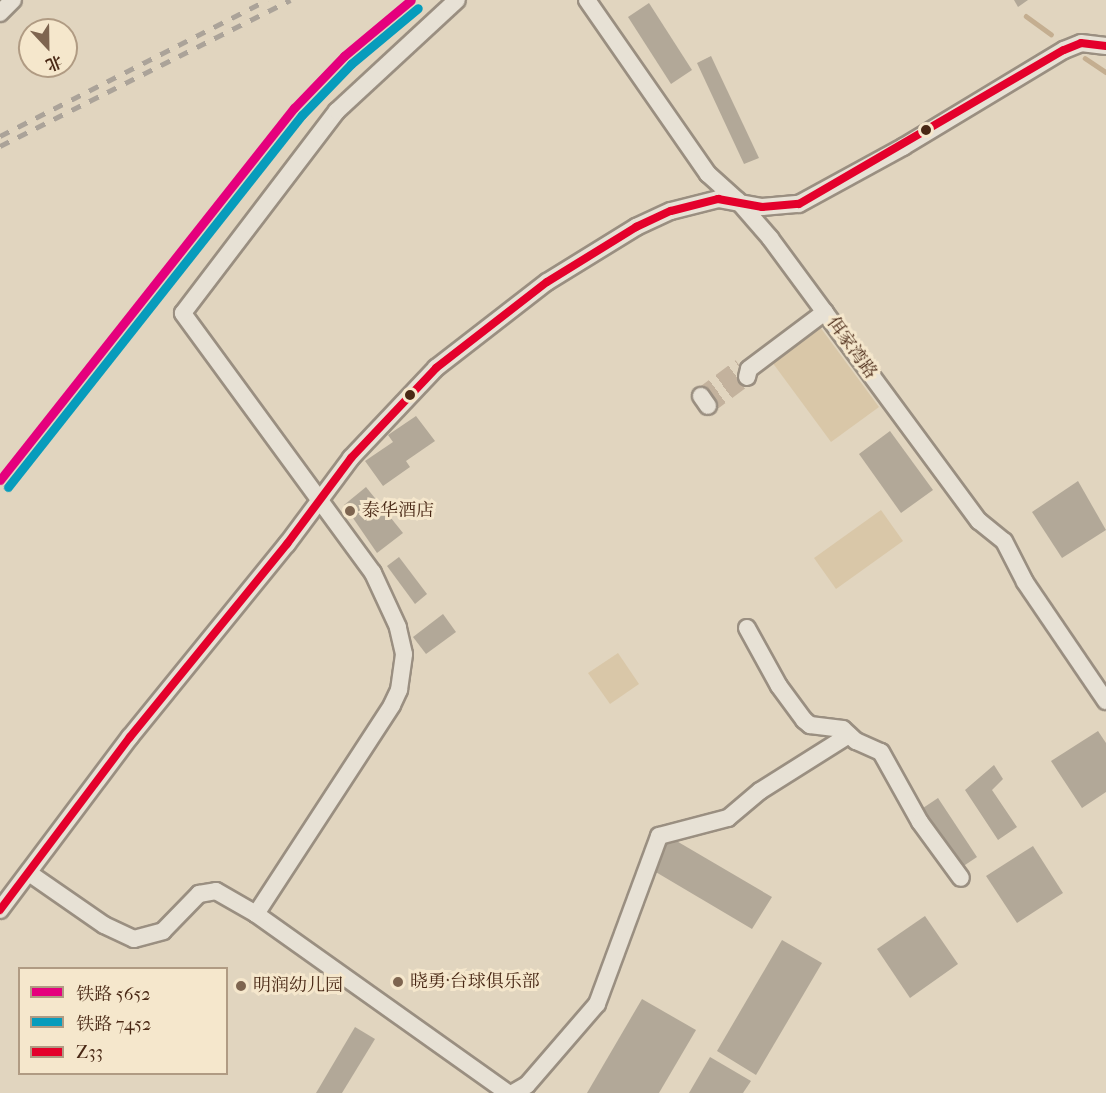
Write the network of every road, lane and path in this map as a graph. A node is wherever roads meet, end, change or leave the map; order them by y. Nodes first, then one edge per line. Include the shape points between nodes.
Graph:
1 (13, 0) edge
2 (457, 0) edge
3 (587, 0) edge
4 (0, 13) edge
5 (1106, 46) edge
6 (738, 201) junction
7 (825, 312) junction
8 (746, 371) tunnel mouth
9 (318, 500) junction
10 (747, 628) dead end
11 (1106, 701) edge
12 (849, 735) junction
13 (29, 873) junction
14 (961, 878) dead end
15 (0, 910) edge
16 (256, 914) junction
17 (508, 1093) edge
18 (513, 1093) edge

1 - 4 street
2 - 9 street via 336,111 183,313
3 - 6 street, 佴家湾路 via 708,174
5 - 6 street via 1081,43 1064,50 799,204 762,207
6 - 7 street, 佴家湾路
6 - 9 street via 718,200 671,211 636,227 547,282 436,368 360,447
7 - 8 street
7 - 11 street, 佴家湾路 via 979,520 1004,541 1025,582
9 - 13 street via 288,544 130,737
9 - 16 street via 383,592 400,634 403,671 392,705
10 - 12 street via 778,686 804,720 810,725 843,729
12 - 14 street via 887,759 920,822
12 - 18 street via 760,791 728,818 659,836 597,1004 527,1085
13 - 15 street
13 - 16 street via 112,930 134,939 163,931 207,890 216,891
16 - 17 street

